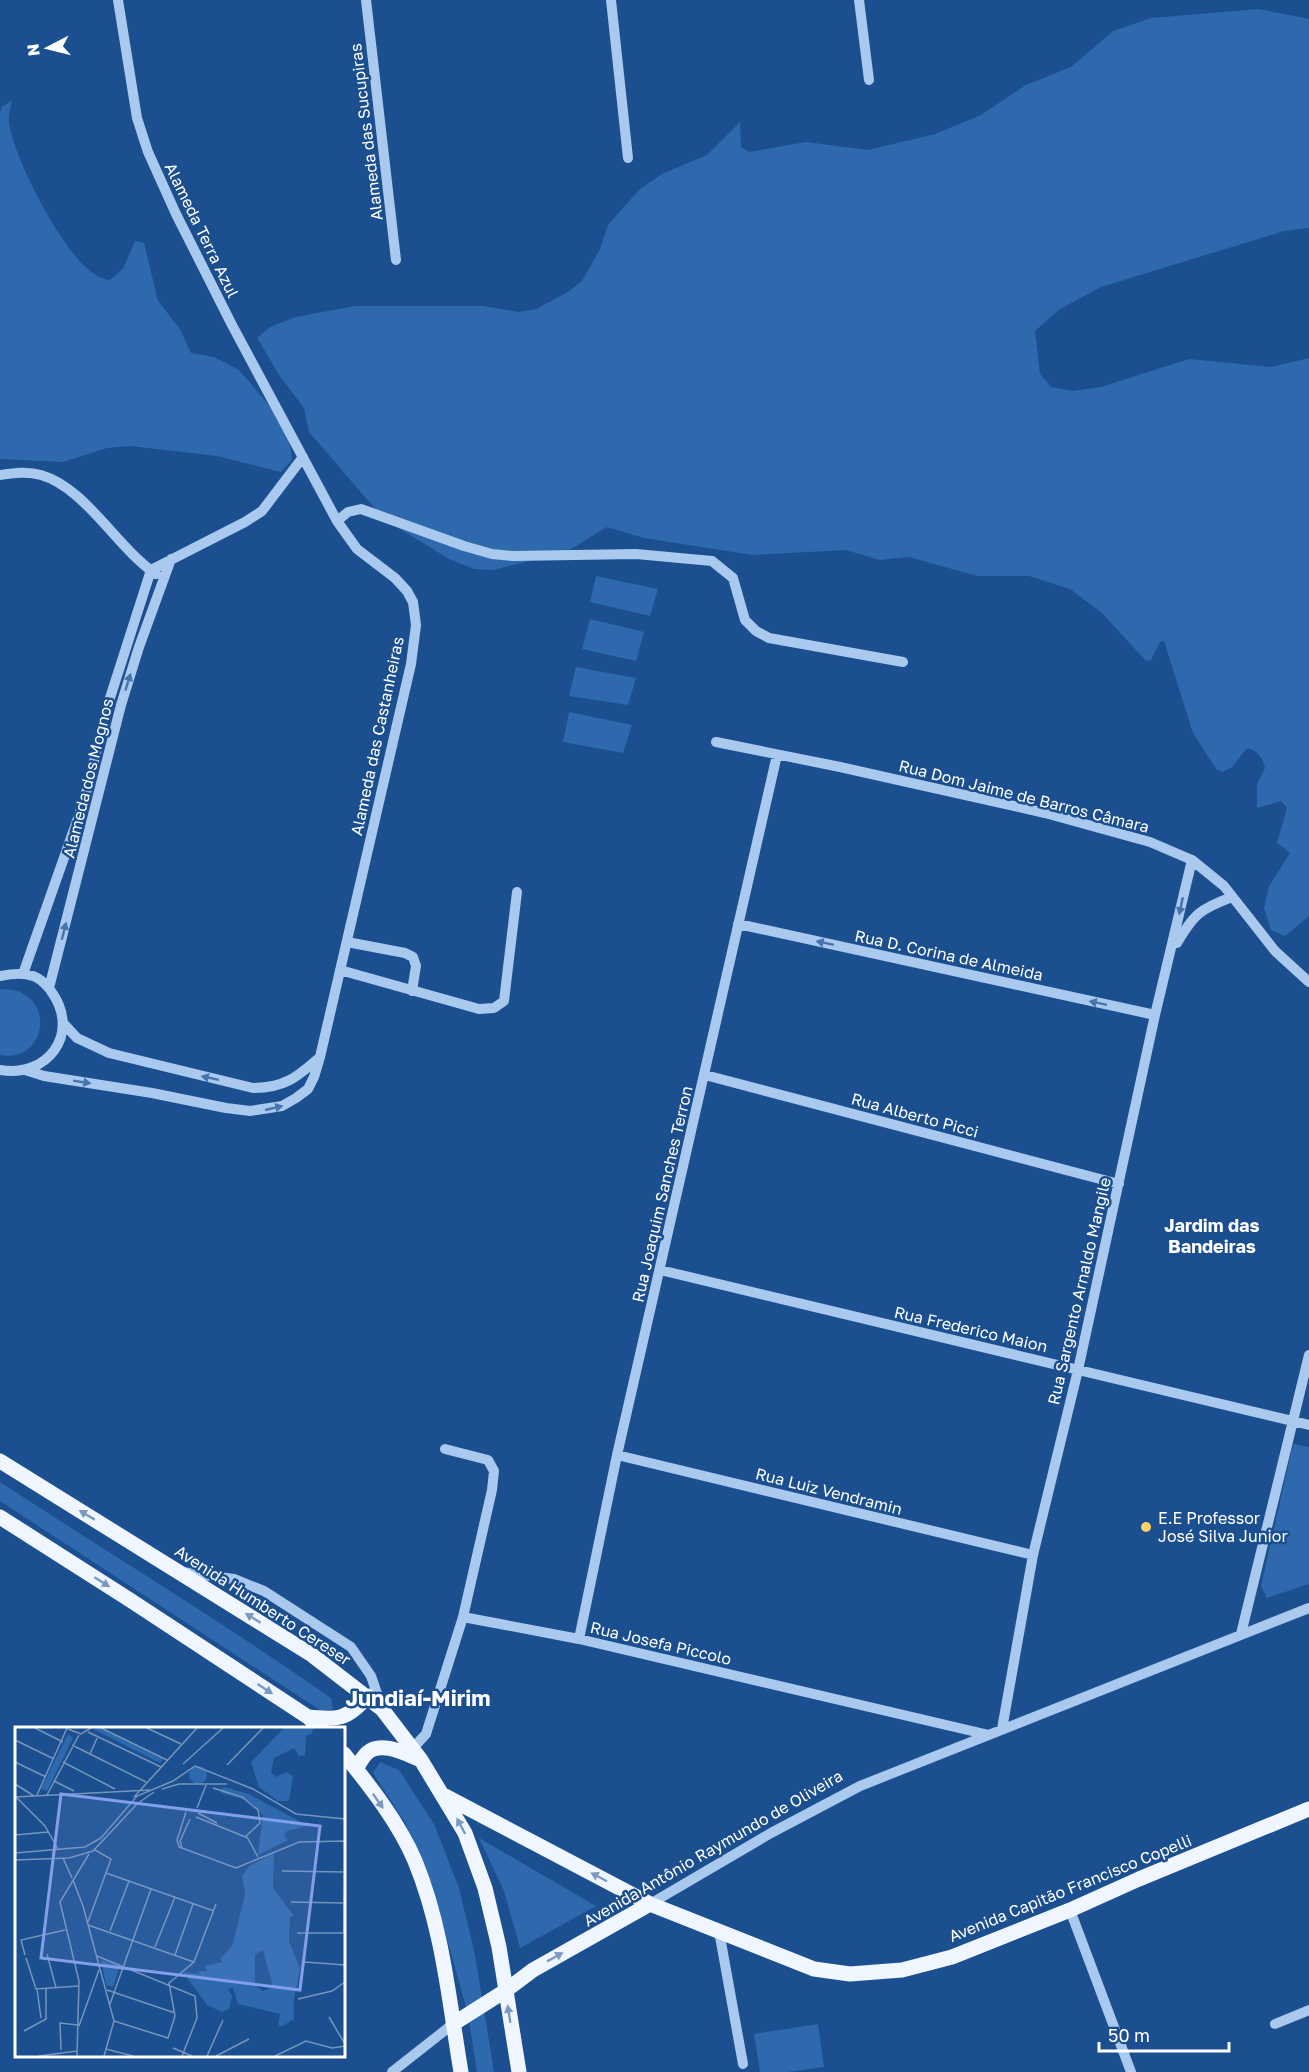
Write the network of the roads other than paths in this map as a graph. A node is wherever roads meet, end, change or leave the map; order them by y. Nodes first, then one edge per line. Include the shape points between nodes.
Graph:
1 (118, 0) edge
2 (366, 0) edge
3 (611, 0) edge
4 (859, 0) edge
5 (869, 80) dead end
6 (628, 158) dead end
7 (396, 260) dead end
8 (303, 458) junction
9 (0, 475) edge
10 (337, 520) junction
11 (171, 559) junction
12 (151, 570) junction
13 (163, 578) junction
14 (903, 662) dead end
15 (716, 742) dead end
16 (777, 756) junction
17 (1192, 860) junction
18 (517, 892) dead end
19 (1232, 897) junction
20 (738, 924) junction
21 (347, 942) junction
22 (1172, 951) junction
23 (340, 970) junction
24 (23, 974) junction
25 (0, 976) edge
26 (1309, 982) edge
27 (49, 988) junction
28 (412, 990) junction
29 (1155, 1015) junction
30 (63, 1023) junction
31 (321, 1057) junction
32 (0, 1070) edge
33 (24, 1071) junction
34 (705, 1075) junction
35 (1119, 1184) junction
36 (660, 1270) junction
37 (1309, 1354) edge
38 (1078, 1370) junction
39 (1293, 1422) junction
40 (1309, 1425) edge
41 (445, 1449) dead end
42 (617, 1455) junction
43 (0, 1461) edge
44 (0, 1517) edge
45 (1033, 1555) junction
46 (180, 1572) junction
47 (1309, 1608) edge
48 (463, 1617) junction
49 (1241, 1634) junction
50 (579, 1639) junction
51 (368, 1696) junction
52 (382, 1709) junction
53 (308, 1717) junction
54 (319, 1727) edge
55 (1002, 1729) junction
56 (989, 1735) junction
57 (417, 1754) junction
58 (345, 1755) edge
59 (356, 1769) junction
60 (445, 1796) junction
61 (1309, 1809) edge
62 (650, 1904) junction
63 (1070, 1910) junction
64 (719, 1932) junction
65 (505, 1991) junction
66 (1309, 2010) edge
67 (453, 2024) junction
68 (1275, 2024) dead end
69 (743, 2064) dead end
70 (392, 2072) edge
71 (461, 2072) edge
72 (519, 2072) edge
73 (1131, 2072) edge

1 - 8 street, Alameda Terra Azul via 137,118 147,152
2 - 7 street, Alameda das Sucupiras
3 - 6 street
4 - 5 street
8 - 10 street, Alameda das Castanheiras
8 - 11 street via 262,511
9 - 12 street via 22,472 61,483
10 - 14 street via 361,509 492,554 636,554 712,561 733,579 745,620 769,638
10 - 21 street, Alameda das Castanheiras via 357,549 406,591 413,602 416,625 411,664
11 - 12 street
11 - 13 street, Alameda dos Mognos
12 - 13 street
12 - 24 street, Alameda dos Mognos via 109,701 84,801
27 -> 13 street, Alameda dos Mognos via 121,705
15 - 16 street, Rua Dom Jaime de Barros Câmara
16 - 17 street, Rua Dom Jaime de Barros Câmara via 1045,813 1150,842
16 - 20 street, Rua Joaquim Sanches Terron
17 - 19 street, Rua Dom Jaime de Barros Câmara
17 -> 22 street, Rua Sargento Arnaldo Mangile
18 - 28 street via 504,1001 494,1008 479,1009
19 - 22 street via 1197,913
19 - 26 street, Rua Dom Jaime de Barros Câmara via 1275,951
29 -> 20 street, Rua D. Corina de Almeida
20 - 34 street, Rua Joaquim Sanches Terron
21 - 23 street, Alameda das Castanheiras
21 - 28 street via 413,957 416,966
22 - 29 street, Rua Sargento Arnaldo Mangile
23 - 28 street
23 - 31 street, Alameda das Castanheiras
24 - 25 street
24 - 27 street via 34,976
27 - 30 street via 60,1004
29 - 35 street, Rua Sargento Arnaldo Mangile
31 -> 30 street via 292,1080 253,1088 109,1053 77,1038
30 - 33 street via 52,1054 40,1065
33 -> 31 street, Alameda das Castanheiras via 250,1111 282,1106 308,1089
32 - 33 street, Alameda das Castanheiras
34 - 35 street, Rua Alberto Picci
34 - 36 street, Rua Joaquim Sanches Terron
35 - 38 street, Rua Sargento Arnaldo Mangile
36 - 38 street, Rua Frederico Maion
36 - 42 street, Rua Joaquim Sanches Terron
37 - 39 street
38 - 39 street, Rua Frederico Maion
38 - 45 street, Rua Sargento Arnaldo Mangile
39 - 40 street, Rua Frederico Maion
39 - 49 street
41 - 48 street via 488,1460 494,1471
42 - 45 street, Rua Luiz Vendramin
42 - 50 street, Rua Joaquim Sanches Terron
46 -> 43 main road, Avenida Humberto Cereser
44 -> 53 main road
45 - 55 street, Rua Sargento Arnaldo Mangile
51 -> 46 main road, Avenida Humberto Cereser via 312,1655
46 - 52 street via 234,1579 264,1591 351,1647 371,1676
47 - 49 street, Avenida Antônio Raymundo de Oliveira
48 - 50 street, Rua Josefa Piccolo
48 - 57 street
49 - 55 street, Avenida Antônio Raymundo de Oliveira
50 - 56 street, Rua Josefa Piccolo
51 - 52 main road, Avenida Humberto Cereser
51 - 53 main road via 346,1716
52 - 57 main road, Avenida Humberto Cereser
53 - 54 main road
55 - 56 street, Avenida Antônio Raymundo de Oliveira
56 - 62 street, Avenida Antônio Raymundo de Oliveira via 860,1786
57 - 59 main road via 379,1748 366,1754
57 - 60 main road, Avenida Humberto Cereser
58 - 59 main road
59 -> 67 main road via 398,1830 418,1870 441,1946
62 -> 60 main road, Avenida Capitão Francisco Copelli
65 -> 60 main road, Avenida Humberto Cereser via 485,1888 465,1833
61 - 63 main road, Avenida Capitão Francisco Copelli
62 - 64 main road, Avenida Capitão Francisco Copelli
65 -> 62 main road, Avenida Antônio Raymundo de Oliveira via 533,1970
63 - 64 main road, Avenida Capitão Francisco Copelli via 952,1957 902,1970 850,1974 814,1969
63 - 73 street
64 - 69 street
65 - 67 main road, Avenida Antônio Raymundo de Oliveira
72 -> 65 main road, Avenida Humberto Cereser
66 - 68 street
67 - 70 street, Avenida Antônio Raymundo de Oliveira
67 - 71 main road

